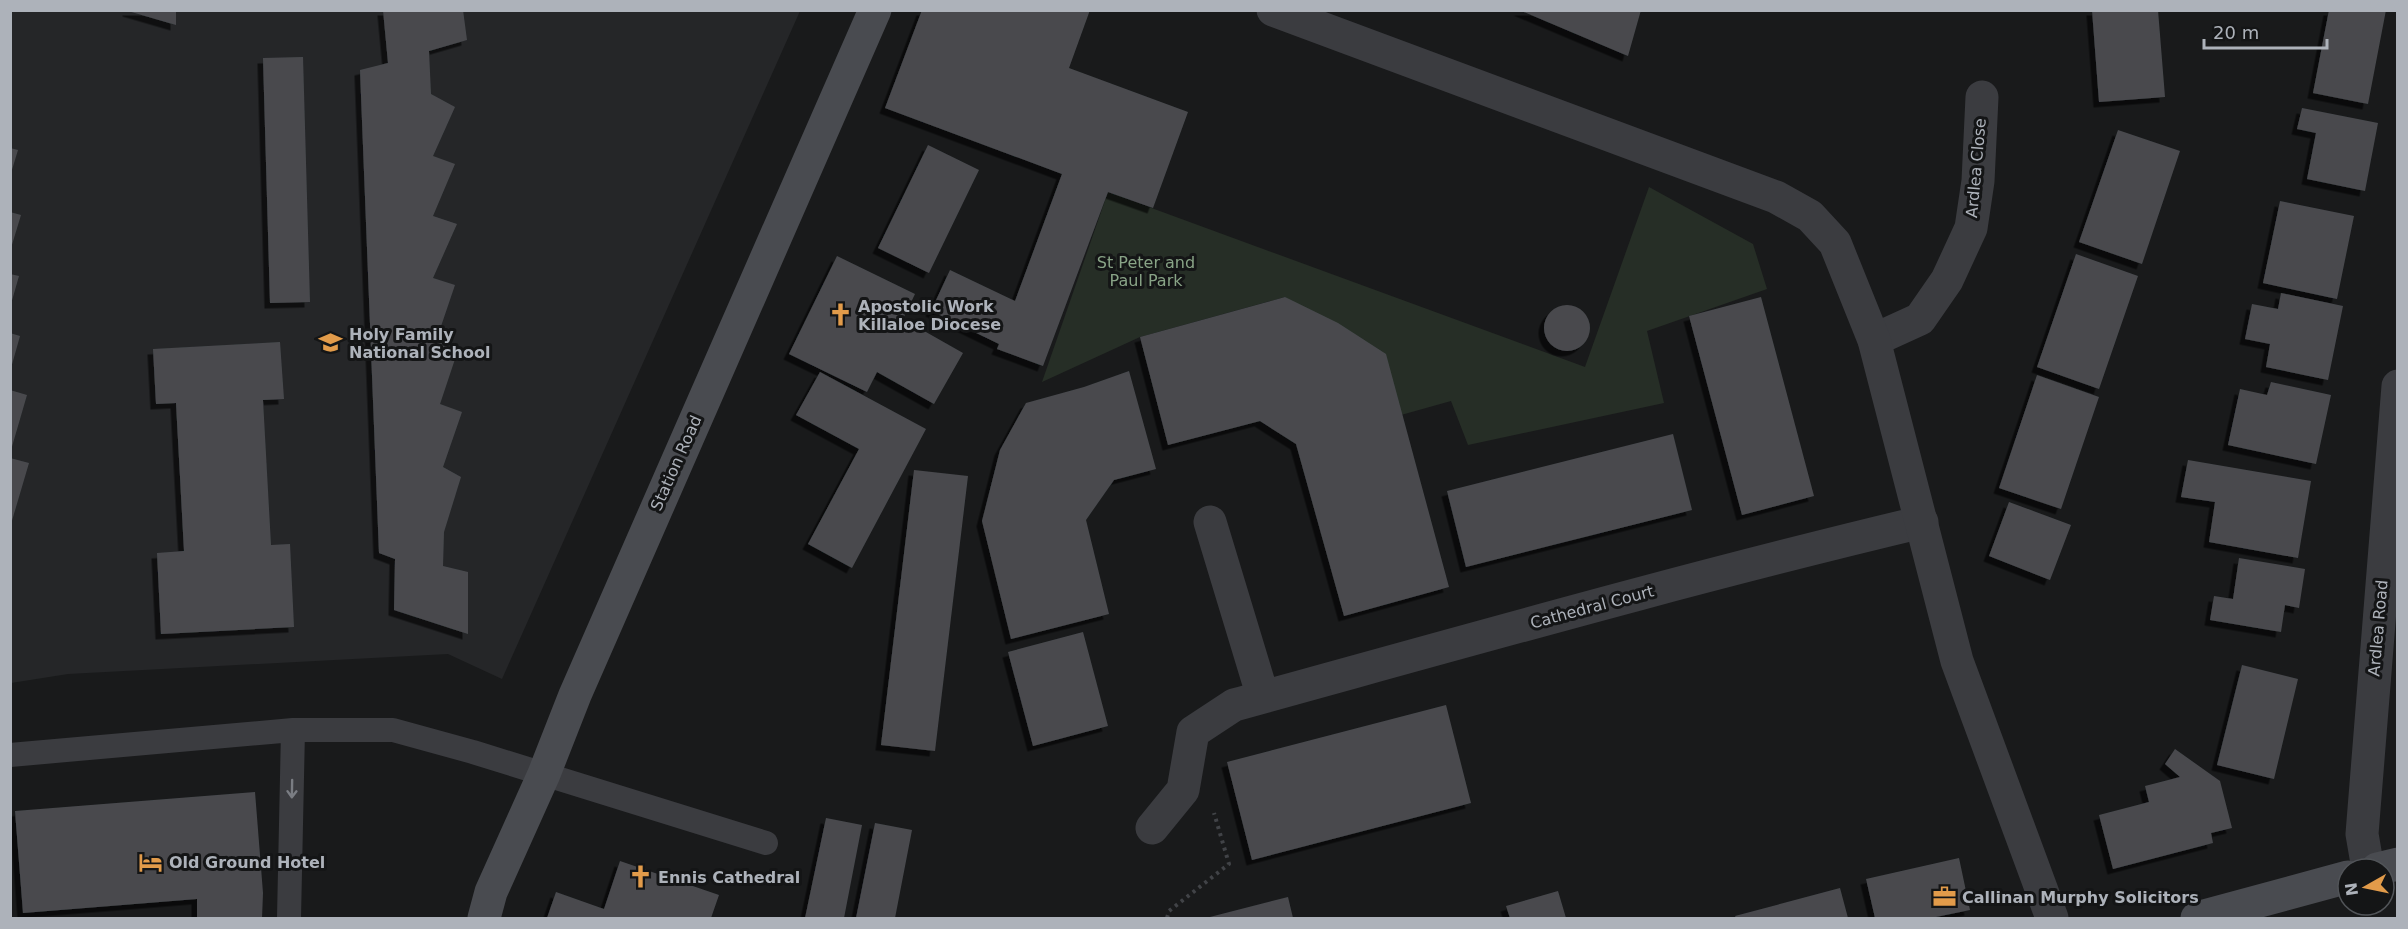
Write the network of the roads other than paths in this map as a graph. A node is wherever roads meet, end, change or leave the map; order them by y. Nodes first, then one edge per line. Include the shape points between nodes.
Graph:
1 (875, 10) edge
2 (1273, 10) edge
3 (1982, 97) dead end
4 (1874, 340) junction
5 (2397, 386) edge
6 (1210, 522) dead end
7 (1922, 522) junction
8 (1263, 697) junction
9 (293, 730) junction
10 (10, 755) edge
11 (544, 774) junction
12 (1152, 828) dead end
13 (766, 843) dead end
14 (2366, 857) edge
15 (2336, 880) edge
16 (289, 918) edge
17 (484, 918) edge
18 (2052, 918) edge
19 (2197, 918) edge

1 - 11 main road, Station Road
2 - 4 street via 1776,197 1810,216 1835,243
3 - 4 street, Ardlea Close via 1978,181 1971,228 1947,280 1920,319
4 - 7 street
5 - 14 street, Ardlea Road via 2362,834
6 - 8 street
7 - 8 street, Cathedral Court via 1591,606
7 - 18 street via 1957,661
8 - 12 street, Cathedral Court via 1234,705 1193,732 1183,790
9 - 10 lane
9 - 11 lane via 393,730
9 -> 16 lane
11 - 13 lane
11 - 17 main road, Station Road via 491,892
15 - 19 main road

